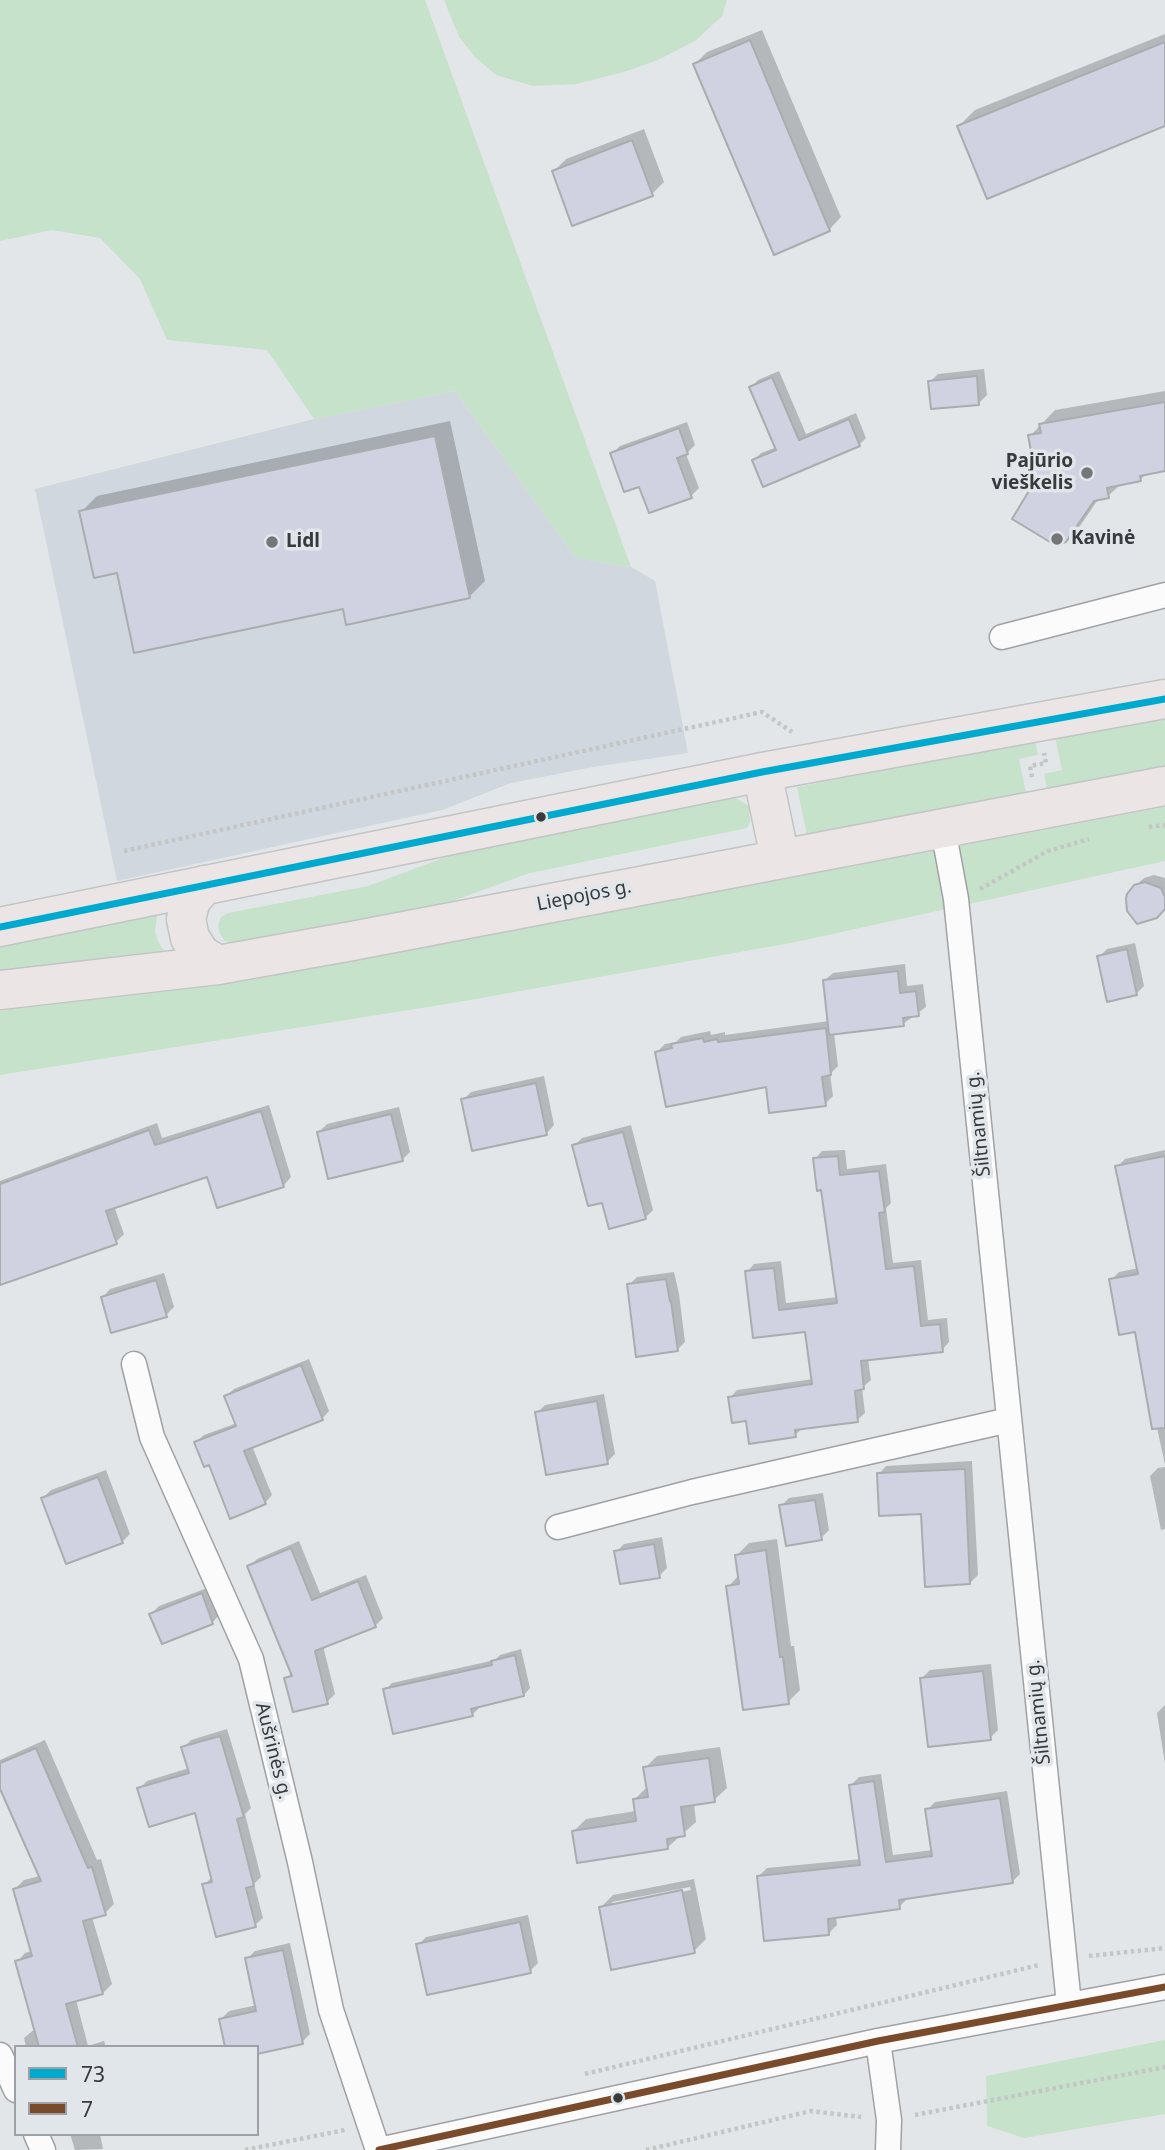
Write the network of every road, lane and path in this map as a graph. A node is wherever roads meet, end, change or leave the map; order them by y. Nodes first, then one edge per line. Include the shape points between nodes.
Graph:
1 (1165, 595) edge
2 (1002, 637) dead end
3 (1165, 699) edge
4 (1038, 723) junction
5 (794, 733) dead end
6 (762, 772) junction
7 (1165, 786) edge
8 (1039, 811) junction
9 (1165, 825) edge
10 (1143, 828) dead end
11 (943, 829) junction
12 (1099, 836) dead end
13 (124, 851) dead end
14 (780, 858) junction
15 (204, 885) junction
16 (956, 898) junction
17 (0, 927) edge
18 (218, 965) junction
19 (0, 990) edge
20 (134, 1364) dead end
21 (1009, 1420) junction
22 (558, 1527) dead end
23 (1165, 1948) edge
24 (1065, 1959) junction
25 (1165, 1987) edge
26 (1069, 2004) junction
27 (878, 2041) junction
28 (0, 2055) edge
29 (583, 2074) dead end
30 (14, 2086) edge
31 (369, 2125) junction
32 (246, 2150) edge
33 (378, 2150) edge
34 (888, 2150) edge

1 - 2 street
3 - 4 main road
4 - 6 main road
4 - 8 path via 1046,763 1030,766
5 - 13 path via 762,712
6 - 14 main road
6 - 15 main road
7 - 8 main road, Liepojos g.
8 - 11 main road, Liepojos g.
9 - 10 path
11 - 14 main road, Liepojos g.
11 - 16 street, Šiltnamių g.
12 - 16 path via 1048,851
14 - 18 main road, Liepojos g.
15 - 17 main road
15 - 18 main road via 191,900 186,919 190,938 201,955
16 - 21 street, Šiltnamių g.
18 - 19 main road, Liepojos g.
20 - 31 street, Aušrinės g. via 152,1437 251,1659 331,2010
21 - 22 street
21 - 24 street, Šiltnamių g.
23 - 24 path
24 - 26 street, Šiltnamių g.
24 - 29 path
25 - 26 street
26 - 27 street
27 - 33 street
27 - 34 street via 889,2120
28 - 30 street
31 - 32 path
31 - 33 street, Aušrinės g.

